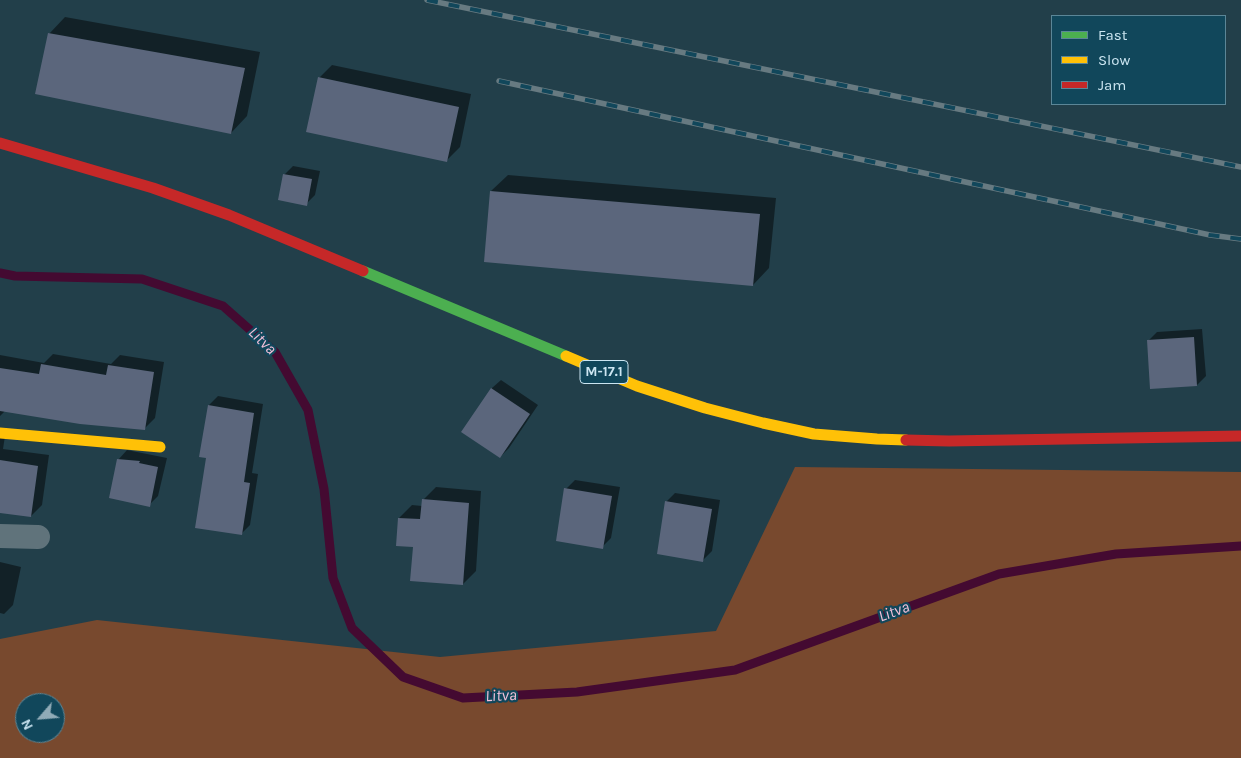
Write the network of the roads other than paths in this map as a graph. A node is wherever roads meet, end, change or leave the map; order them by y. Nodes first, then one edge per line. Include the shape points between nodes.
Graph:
1 (0, 143) edge
2 (0, 433) edge
3 (1241, 436) edge
4 (160, 448) dead end
5 (0, 536) edge
6 (38, 537) dead end

1 - 3 main road, M-17.1 via 153,188 229,215 637,386 763,423 814,434 877,439
2 - 4 main road
5 - 6 street

